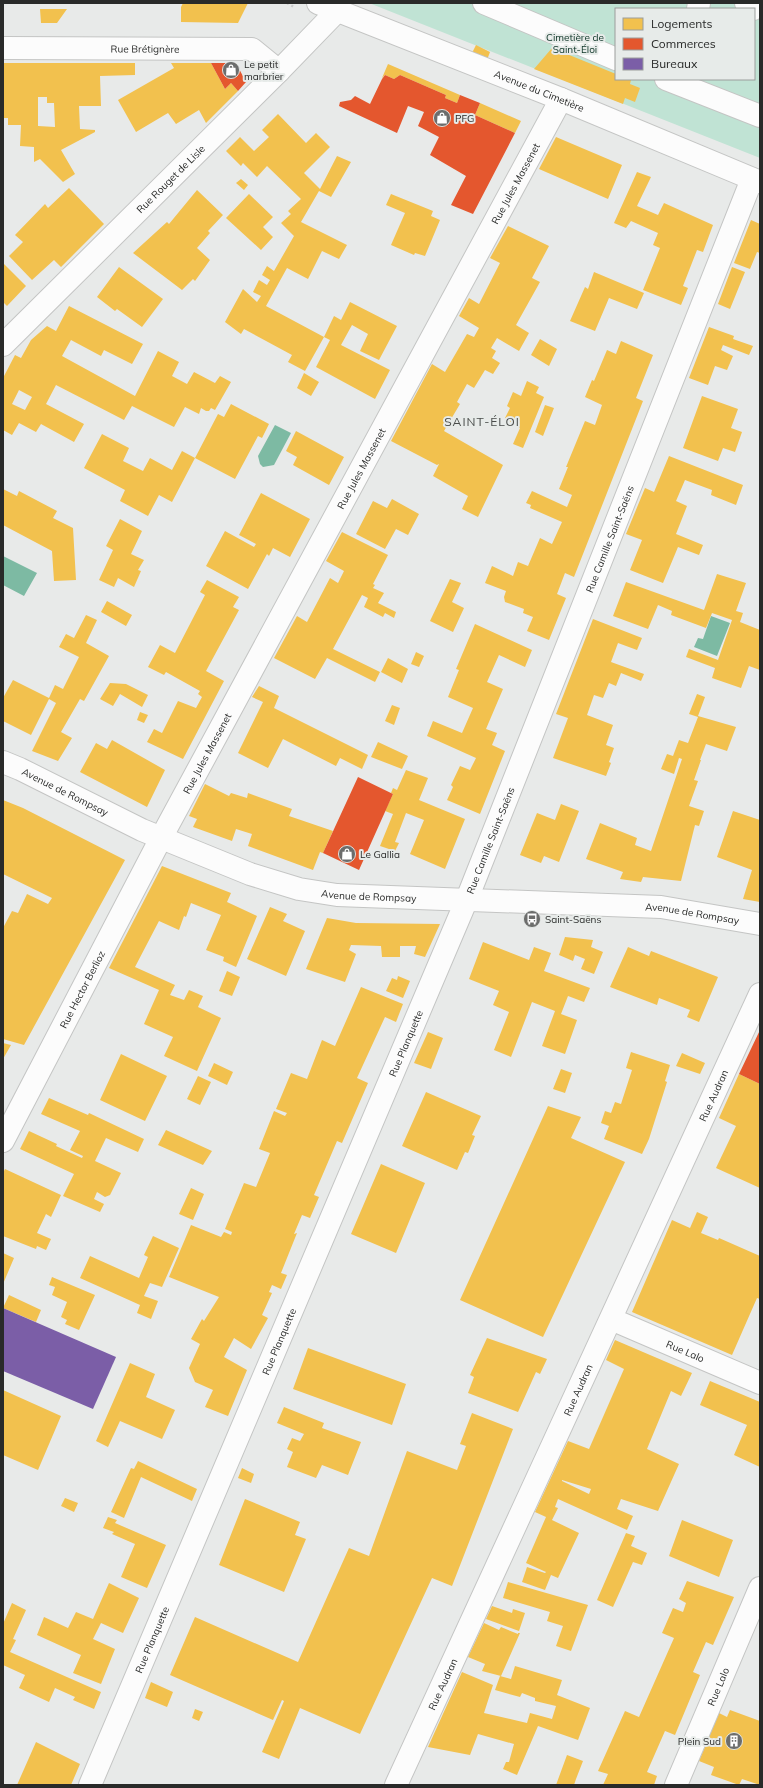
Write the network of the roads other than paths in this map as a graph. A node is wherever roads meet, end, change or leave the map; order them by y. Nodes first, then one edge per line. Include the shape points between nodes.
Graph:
1 (498, 6) edge
2 (327, 7) edge
3 (3, 48) edge
4 (615, 59) edge
5 (279, 71) junction
6 (671, 80) edge
7 (687, 83) edge
8 (561, 100) junction
9 (757, 110) edge
10 (756, 181) edge
11 (3, 345) edge
12 (3, 762) edge
13 (161, 838) junction
14 (467, 899) junction
15 (760, 924) edge
16 (760, 994) edge
17 (3, 1141) edge
18 (611, 1319) junction
19 (760, 1383) edge
20 (760, 1588) edge
21 (90, 1785) edge
22 (396, 1785) edge
23 (676, 1785) edge

1 - 4 street
2 - 5 street, Rue Rouget de Lisle
2 - 8 street, Avenue du Cimetière
3 - 5 street, Rue Brétignère via 252,49
5 - 11 street, Rue Rouget de Lisle
6 - 7 street
7 - 9 street
8 - 10 street, Avenue du Cimetière
8 - 13 street, Rue Jules Massenet
10 - 14 street, Rue Camille Saint-Saëns
12 - 13 street, Avenue de Rompsay
13 - 14 street, Avenue de Rompsay via 250,874 299,889 337,894
13 - 17 street, Rue Hector Berlioz
14 - 15 street, Avenue de Rompsay via 661,907
14 - 21 street, Rue Planquette
16 - 18 street, Rue Audran
18 - 19 street, Rue Lalo
18 - 22 street, Rue Audran
20 - 23 street, Rue Lalo

